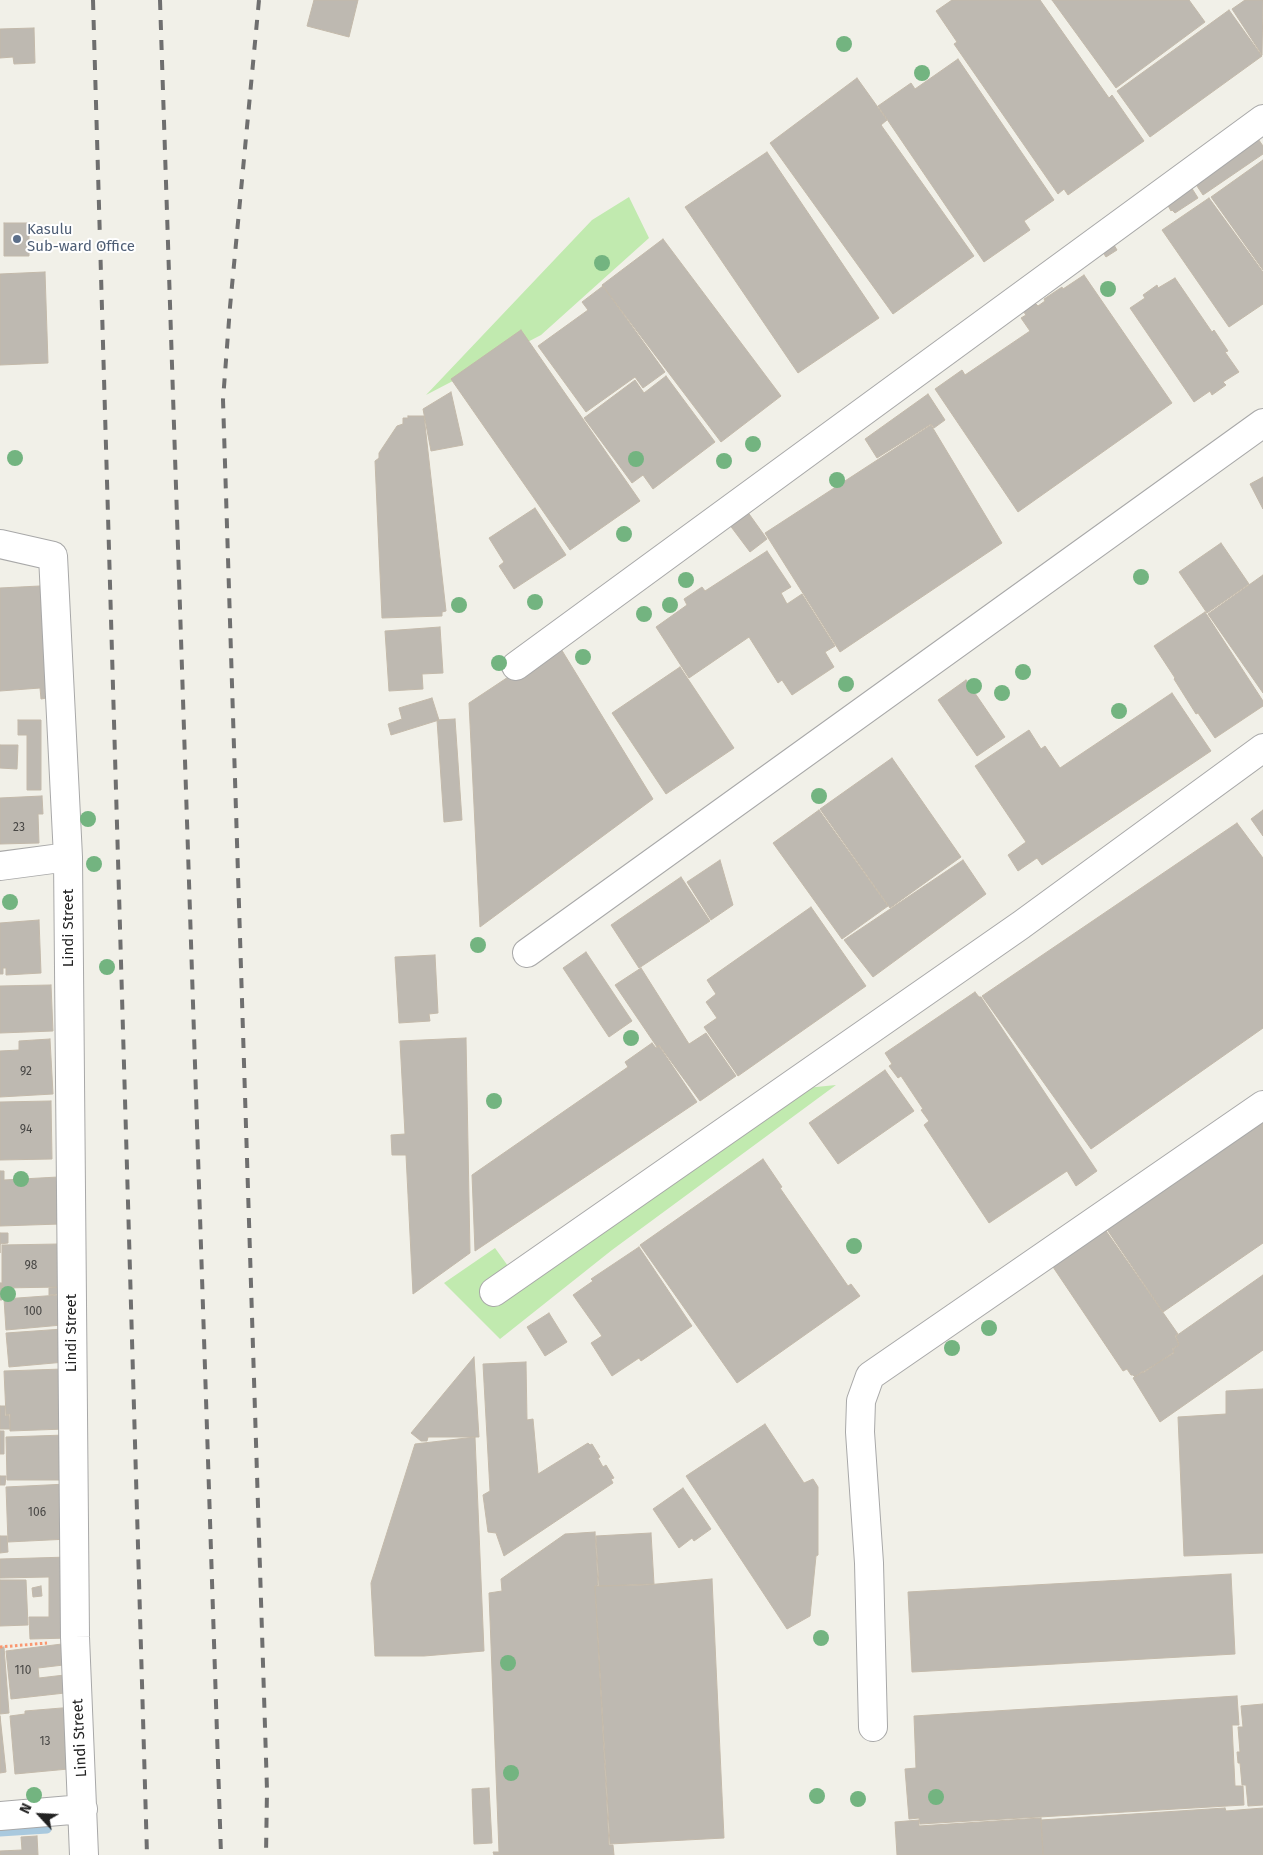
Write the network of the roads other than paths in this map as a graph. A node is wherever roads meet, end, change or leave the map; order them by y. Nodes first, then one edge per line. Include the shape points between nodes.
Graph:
1 (1263, 119) edge
2 (1263, 423) edge
3 (0, 544) edge
4 (516, 666) dead end
5 (1263, 748) edge
6 (68, 857) junction
7 (0, 866) edge
8 (527, 953) dead end
9 (1263, 1105) edge
10 (494, 1292) dead end
11 (873, 1727) dead end
12 (83, 1809) junction
13 (0, 1816) edge
14 (84, 1855) edge

1 - 4 street
2 - 8 street
3 - 6 street, Lindi Street via 53,556
5 - 10 street via 1021,925
6 - 7 street
6 - 12 street, Lindi Street via 74,1637
9 - 11 street via 870,1376 862,1401 860,1432 869,1563
12 - 13 street
12 - 14 street, Lindi Street

